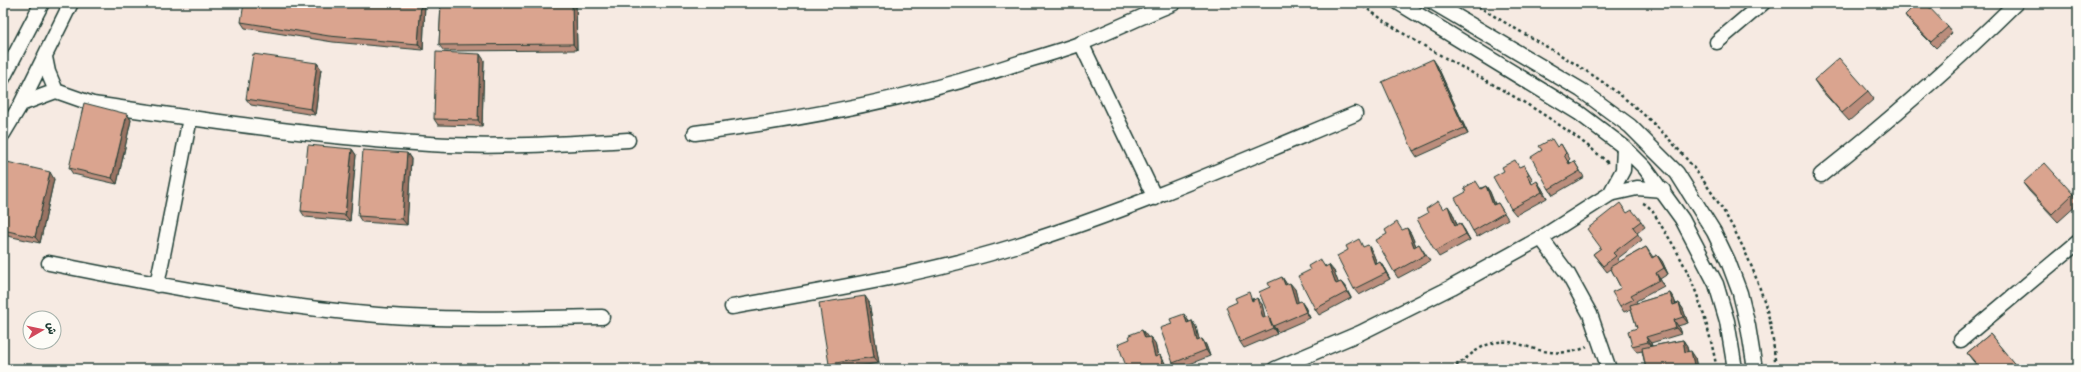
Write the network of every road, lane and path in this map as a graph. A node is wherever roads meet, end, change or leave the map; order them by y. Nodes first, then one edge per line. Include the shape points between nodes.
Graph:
1 (42, 3) edge
2 (71, 3) edge
3 (1174, 3) edge
4 (1358, 3) edge
5 (1399, 3) edge
6 (1434, 3) edge
7 (1764, 3) edge
8 (2016, 3) edge
9 (1717, 42) dead end
10 (1082, 43) junction
11 (45, 58) junction
12 (3, 78) edge
13 (56, 91) junction
14 (21, 104) junction
15 (1355, 114) dead end
16 (190, 118) junction
17 (695, 133) dead end
18 (3, 134) edge
19 (628, 140) dead end
20 (1624, 147) junction
21 (1821, 175) dead end
22 (1622, 185) junction
23 (1663, 190) junction
24 (1155, 198) junction
25 (1541, 238) junction
26 (2078, 242) edge
27 (49, 263) dead end
28 (157, 285) junction
29 (732, 307) dead end
30 (602, 318) dead end
31 (1961, 340) dead end
32 (1599, 342) junction
33 (1275, 369) edge
34 (1451, 369) edge
35 (1609, 369) edge
36 (1717, 369) edge
37 (1735, 369) edge
38 (1755, 369) edge

1 - 12 street
2 - 11 street
3 - 10 street
4 - 22 path via 1414,40 1505,91 1587,144 1607,162 1610,177
5 - 20 street via 1579,113
6 - 38 street via 1581,90 1630,126 1677,173 1714,232 1728,261 1745,313
7 - 9 street
8 - 21 street via 1936,80
10 - 17 street via 909,96 781,122
10 - 24 street
11 - 13 street
11 - 14 street
13 - 14 street
13 - 16 street via 93,104
14 - 18 street
15 - 24 street
16 - 19 street via 430,144 529,146
16 - 28 street
20 - 22 street
20 - 23 street
22 - 23 street
22 - 25 street
22 - 36 path via 1628,202 1646,204 1682,259 1706,316
23 - 37 street via 1682,219 1716,284 1727,321
24 - 29 street via 1075,226 943,266 873,282
25 - 32 street via 1568,274 1586,308
25 - 33 street via 1452,287 1381,322
26 - 31 street
27 - 28 street
28 - 30 street via 268,303 379,315 491,319
32 - 34 path via 1585,348 1562,352 1548,352 1517,343 1494,342 1474,352
32 - 35 street

